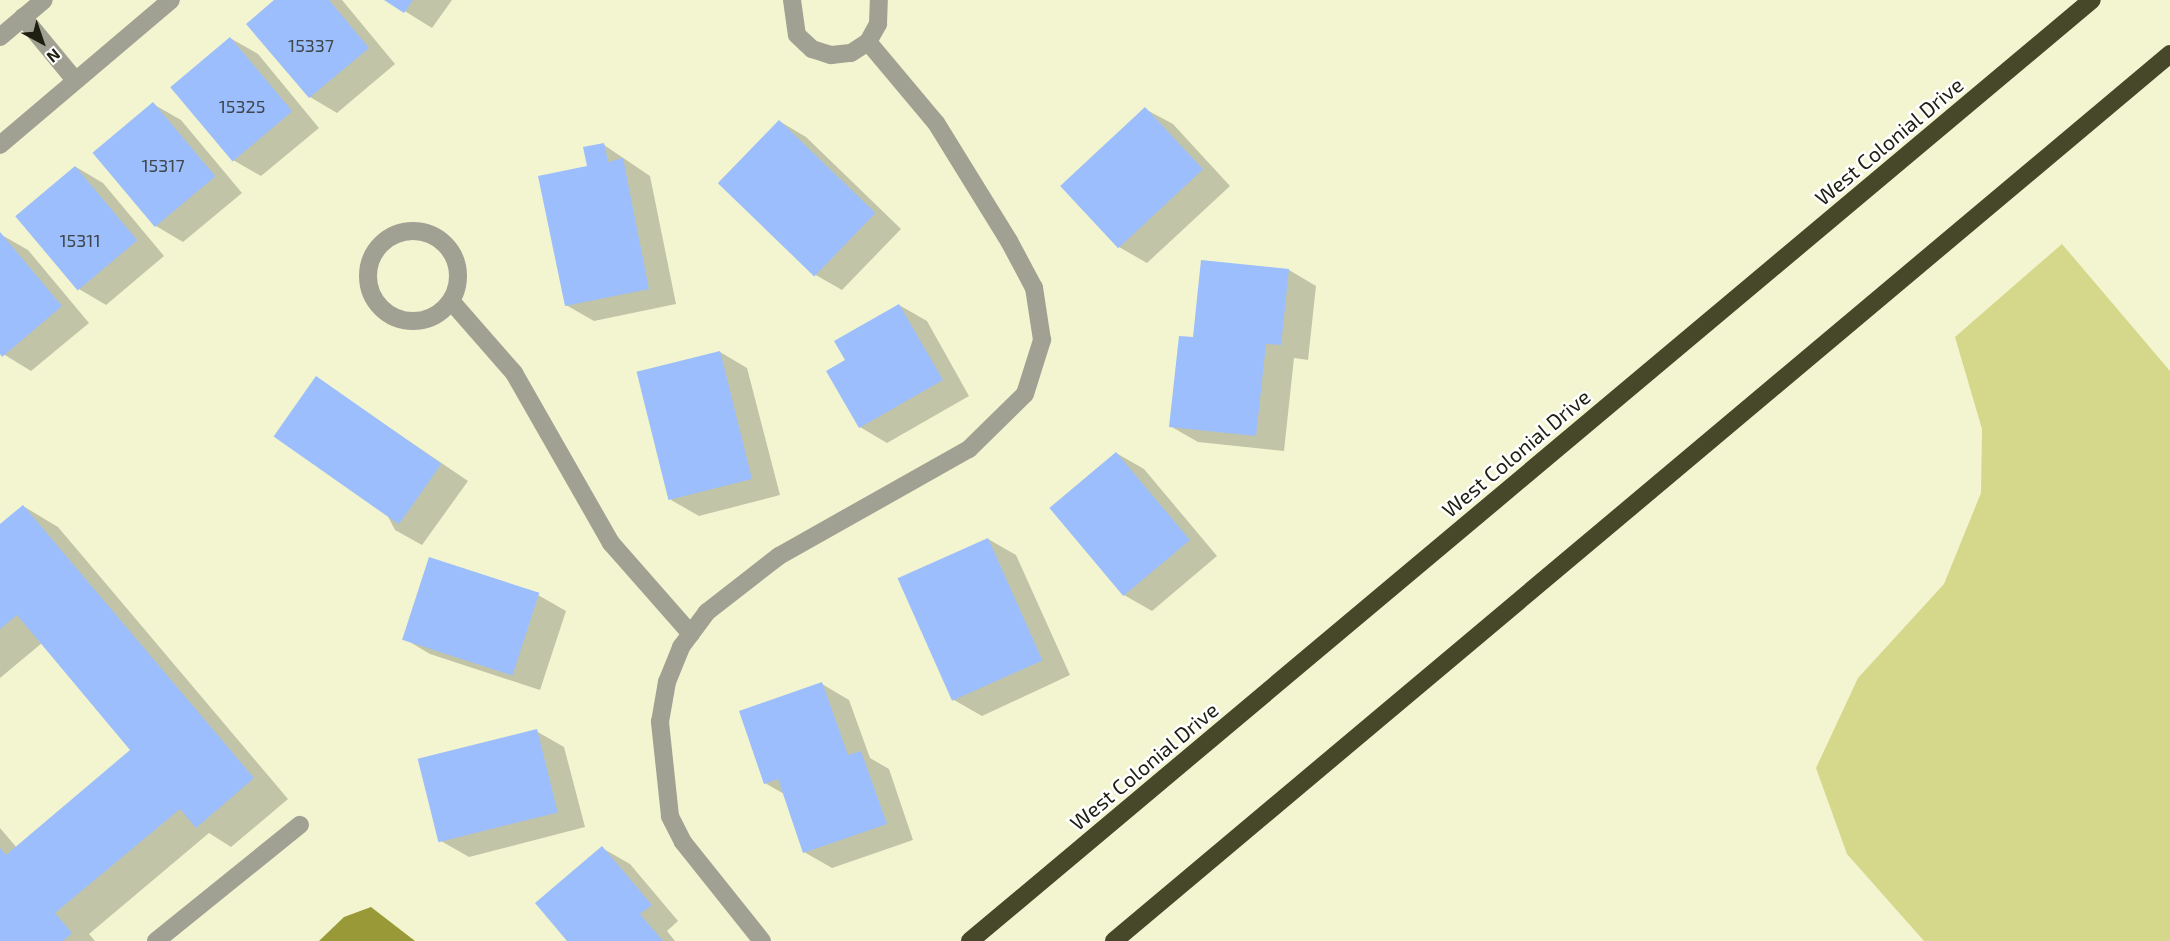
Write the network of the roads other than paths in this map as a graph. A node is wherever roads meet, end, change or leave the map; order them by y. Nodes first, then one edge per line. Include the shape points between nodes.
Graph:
1 (44, 0) edge
2 (171, 0) edge
3 (792, 0) edge
4 (879, 0) edge
5 (2092, 0) edge
6 (22, 17) junction
7 (0, 37) edge
8 (868, 42) junction
9 (2170, 54) edge
10 (75, 80) junction
11 (0, 145) edge
12 (451, 301) junction
13 (691, 634) junction
14 (300, 825) dead end
15 (156, 941) edge
16 (762, 941) edge
17 (970, 941) edge
18 (1114, 941) edge

1 - 6 street
2 - 10 street
3 - 8 street via 797,35 812,49 831,55 851,53
4 - 8 street via 878,24
5 - 17 highway, West Colonial Drive
6 - 7 street
6 - 10 street
8 - 13 street via 936,123 1034,288 1042,340 1036,373 1025,394 969,449 779,556 707,612
9 - 18 highway
10 - 11 street
12 - 12 street via 436,315 417,321 380,308 370,290 369,270 375,251 390,237 409,231 429,233 446,245 456,262 458,282
12 - 13 street via 514,373 611,543
13 - 16 street via 667,682 660,722 670,816 683,842
14 - 15 street

